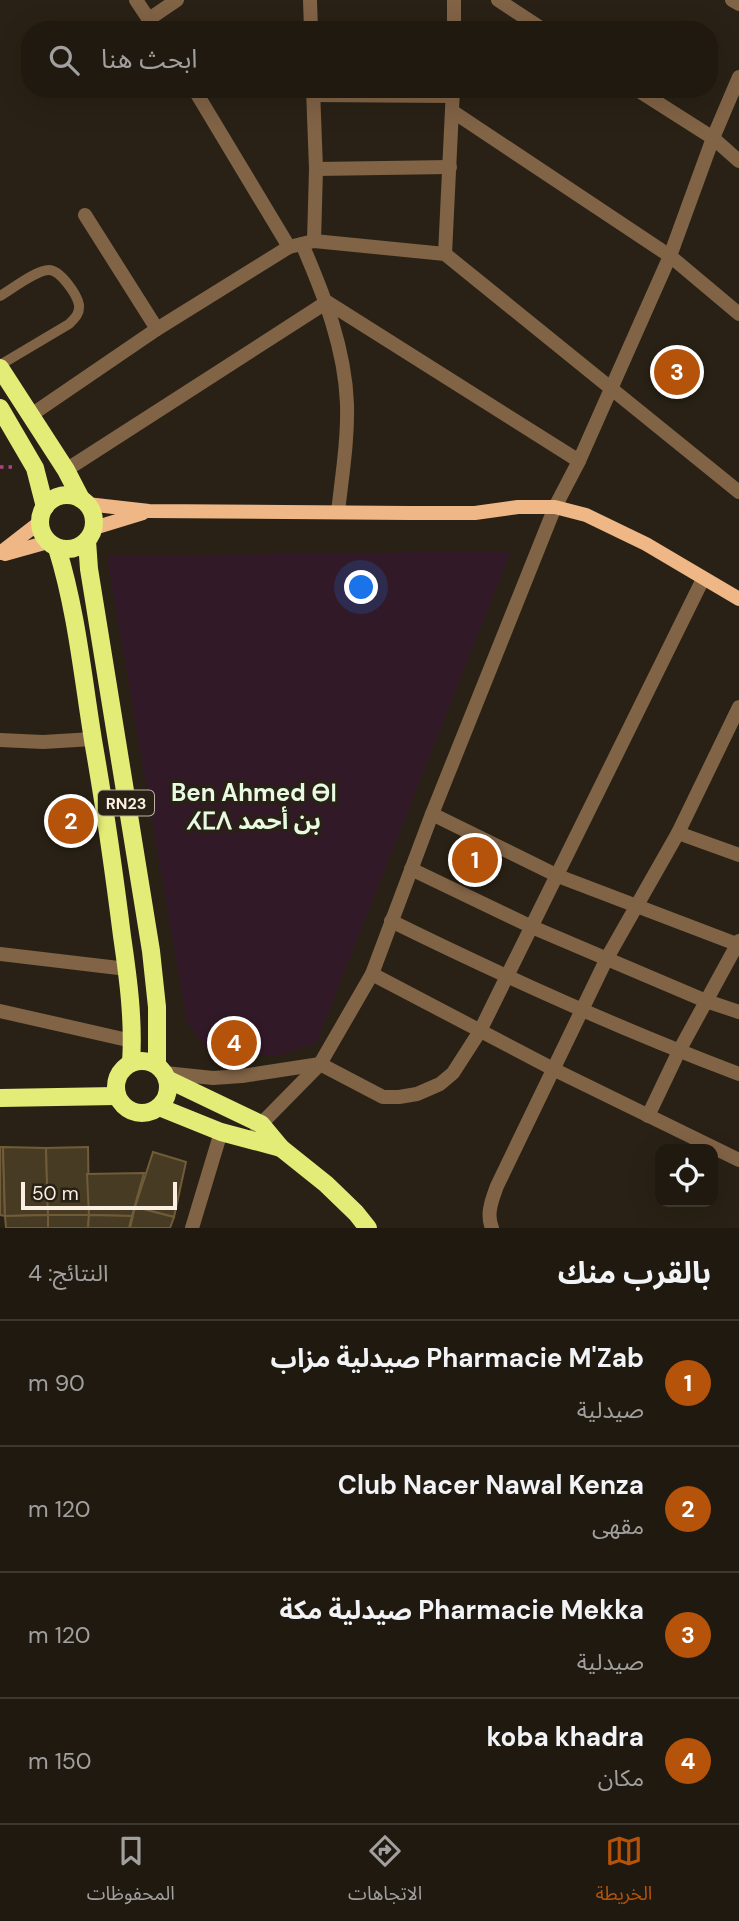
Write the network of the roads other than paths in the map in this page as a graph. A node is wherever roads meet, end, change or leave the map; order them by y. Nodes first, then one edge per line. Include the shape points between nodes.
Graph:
1 (136, 0) edge
2 (177, 0) edge
3 (310, 0) edge
4 (454, 0) edge
5 (498, 0) edge
6 (732, 0) edge
7 (739, 4) edge
8 (151, 21) edge
9 (156, 21) edge
10 (311, 21) edge
11 (454, 21) edge
12 (530, 21) edge
13 (739, 77) edge
14 (200, 98) edge
15 (313, 98) edge
16 (453, 98) edge
17 (650, 98) edge
18 (452, 111) junction
19 (713, 138) junction
20 (739, 161) edge
21 (450, 167) junction
22 (316, 169) junction
23 (85, 215) dead end
24 (302, 244) junction
25 (445, 254) junction
26 (670, 256) junction
27 (0, 296) edge
28 (327, 302) junction
29 (739, 314) edge
30 (157, 329) junction
31 (0, 366) edge
32 (611, 389) junction
33 (0, 408) edge
34 (31, 415) junction
35 (579, 461) junction
36 (66, 470) junction
37 (739, 492) edge
38 (84, 501) junction
39 (555, 507) junction
40 (149, 511) junction
41 (338, 512) junction
42 (42, 514) junction
43 (90, 535) junction
44 (53, 545) junction
45 (0, 554) edge
46 (703, 579) junction
47 (739, 599) edge
48 (739, 707) edge
49 (93, 739) junction
50 (0, 740) edge
51 (432, 814) junction
52 (678, 833) junction
53 (739, 855) edge
54 (411, 869) junction
55 (558, 876) junction
56 (636, 906) junction
57 (390, 921) junction
58 (532, 927) junction
59 (738, 943) edge
60 (0, 954) edge
61 (607, 958) junction
62 (127, 969) junction
63 (372, 974) junction
64 (506, 978) junction
65 (706, 1001) junction
66 (583, 1010) junction
67 (0, 1011) edge
68 (739, 1012) edge
69 (480, 1031) junction
70 (132, 1041) junction
71 (679, 1051) junction
72 (131, 1063) junction
73 (320, 1064) junction
74 (555, 1070) junction
75 (163, 1072) junction
76 (739, 1074) edge
77 (116, 1096) junction
78 (0, 1098) edge
79 (159, 1107) junction
80 (648, 1116) junction
81 (261, 1124) junction
82 (221, 1132) junction
83 (252, 1141) junction
84 (281, 1148) junction
85 (739, 1160) edge
86 (192, 1228) edge
87 (368, 1228) edge
88 (492, 1228) edge

1 - 8 street
2 - 9 street
3 - 10 street
4 - 11 street
5 - 12 street
6 - 7 street
13 - 19 street
14 - 24 street
15 - 22 street
16 - 18 street
17 - 19 street
18 - 21 street
18 - 26 street
19 - 20 street
19 - 26 street
21 - 22 street
21 - 25 street
22 - 24 street
23 - 30 street
24 - 25 street
24 - 28 street
24 - 30 street
25 - 32 street
26 - 29 street
26 - 32 street
27 - 31 lane via 52,270 62,274 79,305 69,324
28 - 35 street
28 - 36 street
28 - 41 street via 344,370 347,404
30 - 34 street
31 - 34 main road, RN23
32 - 35 street
32 - 37 street
33 - 42 main road, RN23 via 35,468
34 - 36 main road, RN23
35 - 39 street
36 - 38 main road, RN23
38 - 40 main road
38 - 42 main road via 57,497
38 - 43 main road, RN23 via 92,511
39 - 41 main road via 475,513
39 - 46 main road via 586,514
39 - 51 street
40 - 41 main road
40 - 43 main road
42 - 44 main road, RN23 via 44,537
42 - 45 main road
43 - 44 main road via 73,549
43 - 75 main road, RN23 via 89,569 151,951
44 - 45 main road
44 - 49 main road, RN23 via 66,576
46 - 47 main road
46 - 55 street
48 - 52 street
49 - 50 street
49 - 62 main road, RN23
51 - 54 street
51 - 55 street
52 - 53 street
52 - 56 street
54 - 57 street
54 - 58 street
55 - 56 street
55 - 58 street
56 - 59 street
56 - 61 street
57 - 63 street
57 - 64 street
58 - 61 street
58 - 64 street
59 - 65 street
60 - 62 street
61 - 65 street
61 - 66 street
62 - 70 main road, RN23
63 - 69 street
63 - 73 street
64 - 66 street
64 - 69 street
65 - 68 street
65 - 71 street
66 - 71 street
66 - 74 street
67 - 70 street
69 - 73 street via 453,1073 418,1094 383,1097
69 - 74 street
70 - 72 main road, RN23
71 - 76 street
71 - 80 street
72 - 75 main road via 144,1060
72 - 77 main road, RN23 via 116,1080
73 - 75 street via 213,1078
73 - 81 street
74 - 80 street
74 - 88 street via 495,1193 489,1211
75 - 79 main road, RN23 via 168,1089
75 - 81 main road
77 - 78 main road
77 - 79 main road via 130,1111 140,1114
79 - 82 main road
80 - 85 street
81 - 83 street
81 - 84 main road
82 - 83 main road
82 - 86 street
83 - 84 main road
84 - 87 main road via 326,1184

